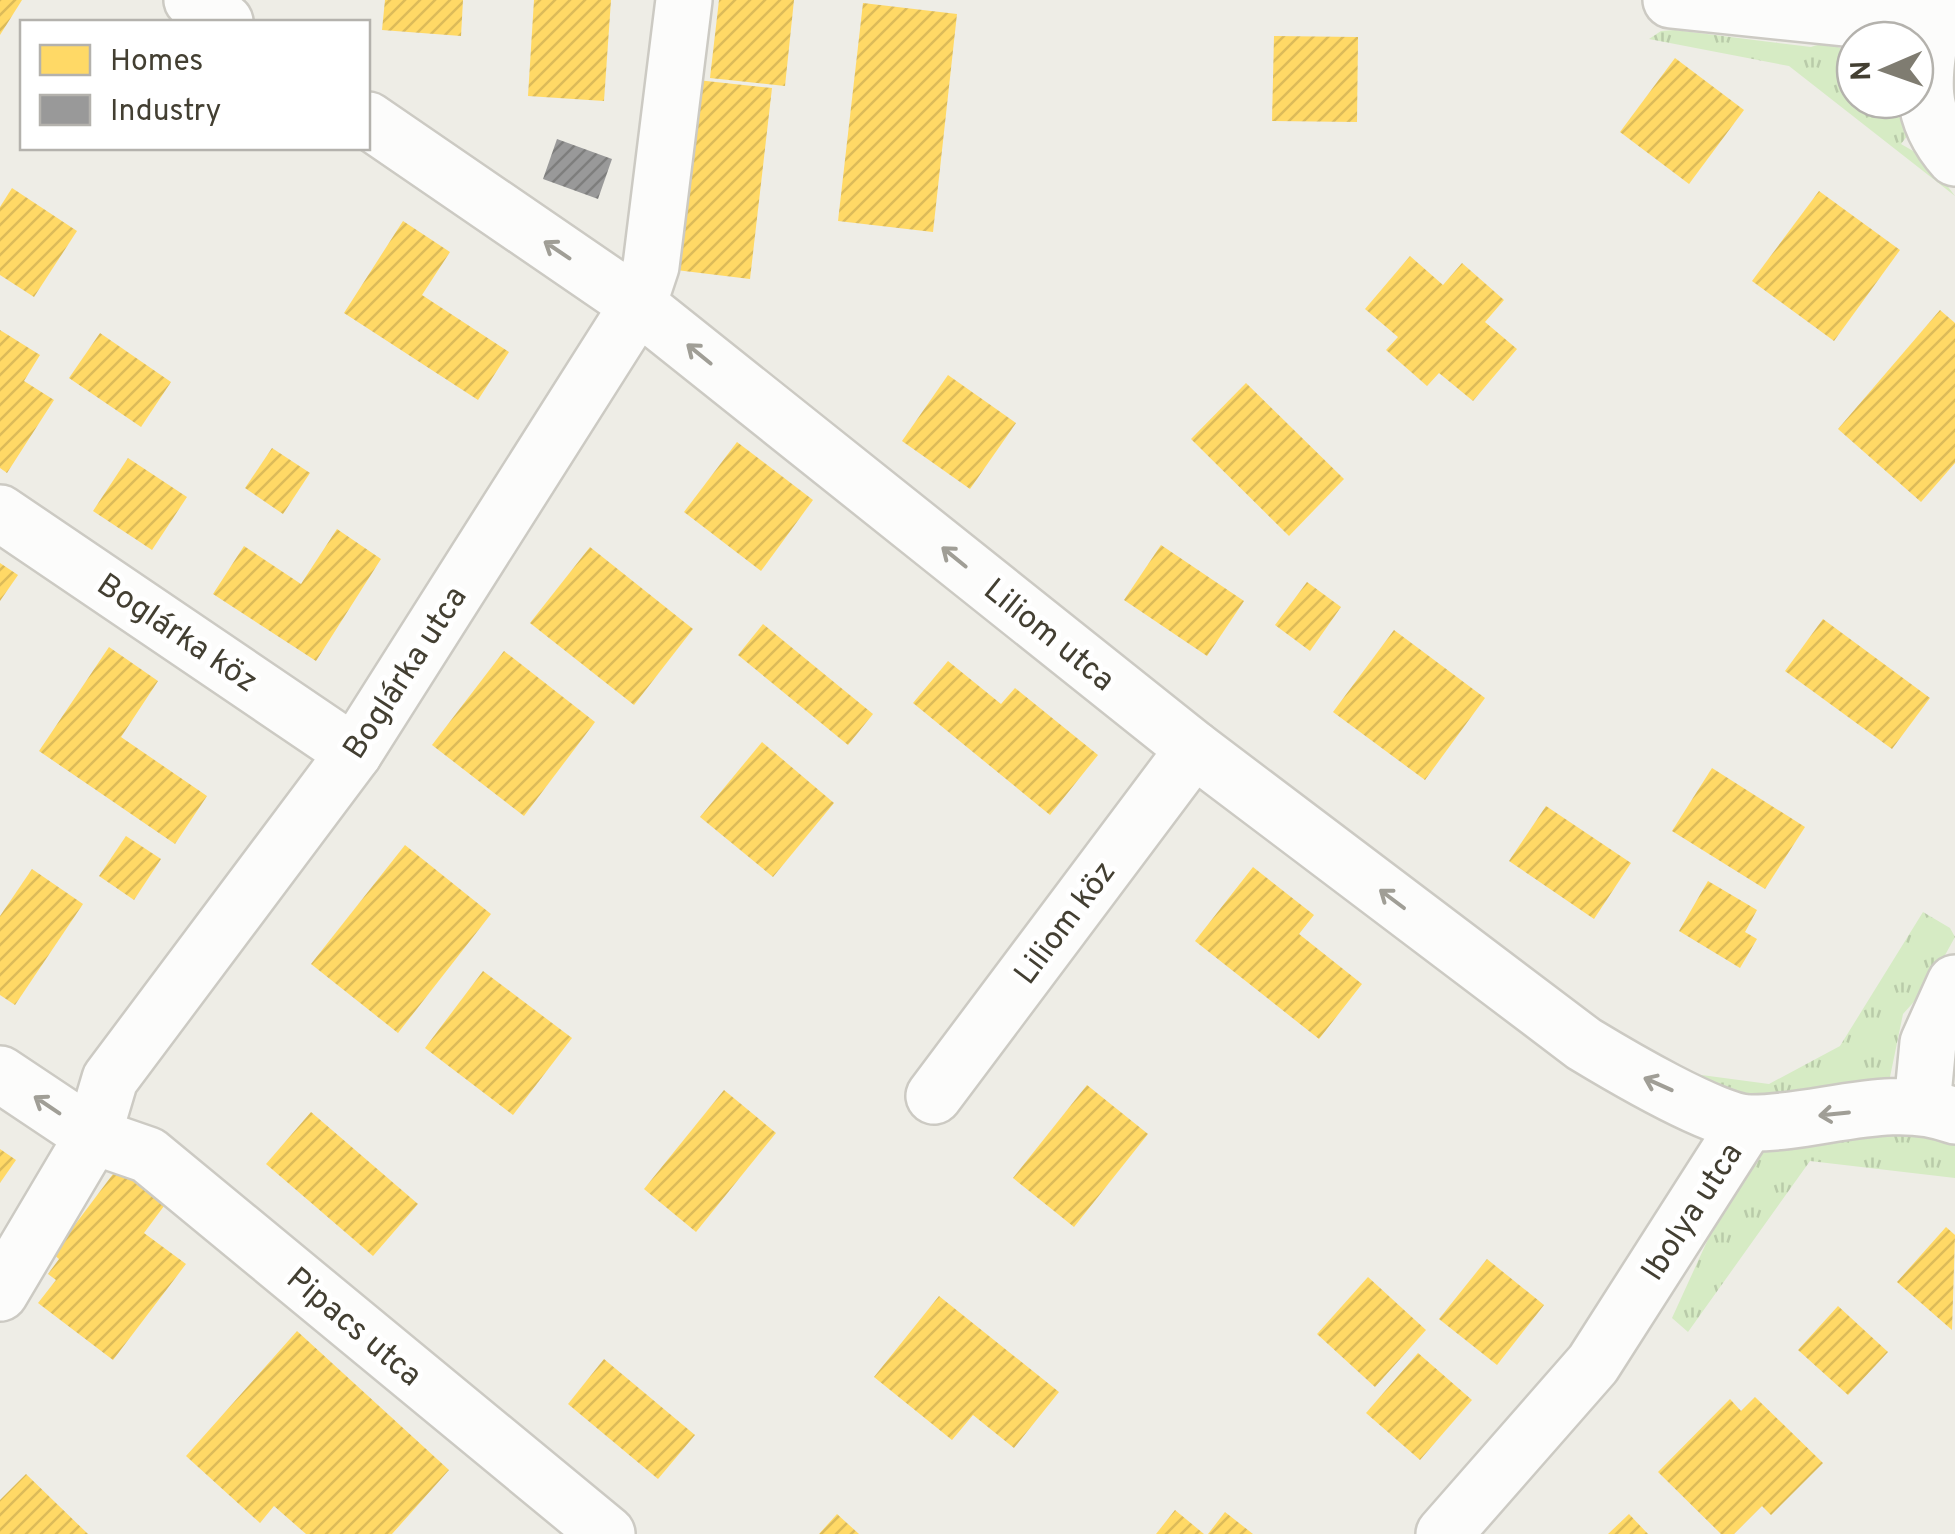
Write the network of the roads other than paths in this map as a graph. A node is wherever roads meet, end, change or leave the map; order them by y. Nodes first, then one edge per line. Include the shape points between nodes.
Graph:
1 (192, 0) edge
2 (684, 0) edge
3 (1671, 0) edge
4 (222, 20) edge
5 (1943, 25) edge
6 (370, 121) edge
7 (1955, 158) edge
8 (638, 305) junction
9 (0, 513) edge
10 (1194, 748) junction
11 (354, 752) junction
12 (1955, 983) edge
13 (0, 1074) edge
14 (934, 1096) dead end
15 (1938, 1111) edge
16 (1747, 1124) junction
17 (94, 1136) junction
18 (0, 1294) edge
19 (606, 1534) edge
20 (1444, 1534) edge

1 - 4 street
2 - 8 street, Boglárka utca via 651,266
3 - 5 street
5 - 7 street via 1922,79 1928,121
8 -> 6 street, Liliom utca
10 -> 8 street, Liliom utca
8 - 11 street, Boglárka utca
9 - 11 street, Boglárka köz
10 - 14 street, Liliom köz
16 -> 10 street, Liliom utca via 1584,1044
11 - 17 street, Boglárka utca via 110,1079
12 - 15 street, Ibolya utca via 1928,1043
17 -> 13 street, Pipacs utca
15 -> 16 street, Ibolya utca
16 - 20 street, Ibolya utca via 1593,1364
17 - 18 street, Boglárka utca
17 - 19 street, Pipacs utca via 148,1155

